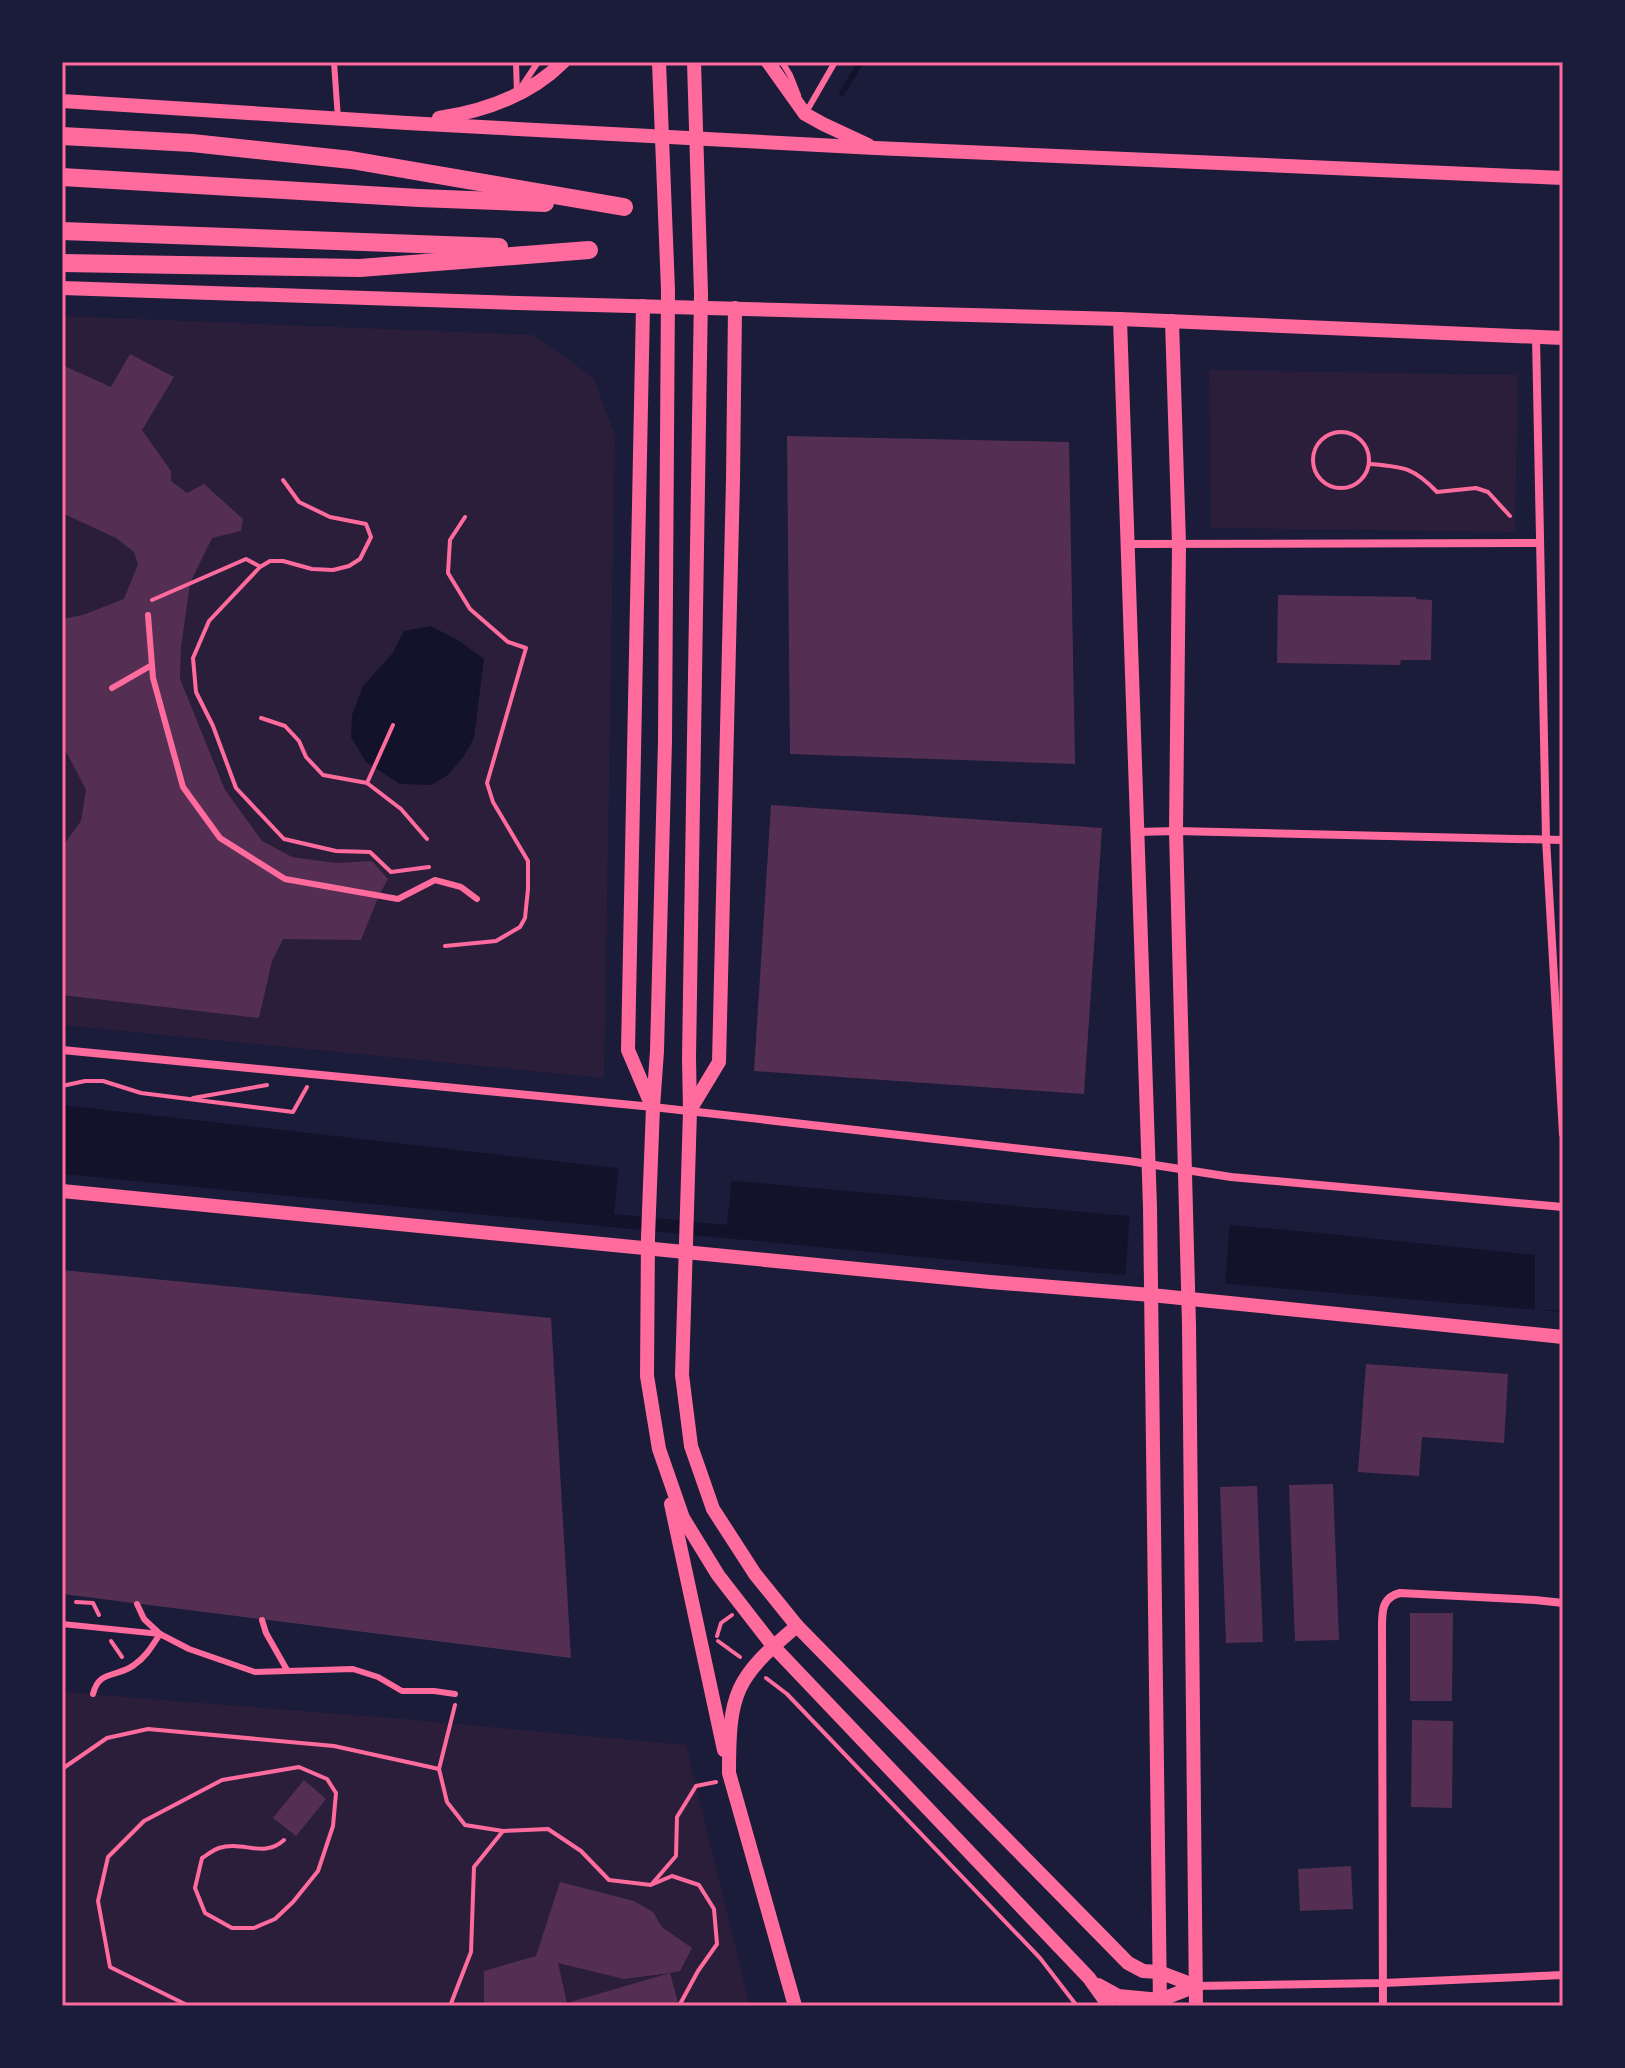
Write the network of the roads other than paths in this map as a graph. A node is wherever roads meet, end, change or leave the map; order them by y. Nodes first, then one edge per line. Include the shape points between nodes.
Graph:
1 (334, 62) edge
2 (516, 62) edge
3 (538, 62) edge
4 (563, 62) edge
5 (659, 62) edge
6 (694, 62) edge
7 (768, 62) edge
8 (782, 62) edge
9 (835, 62) edge
10 (517, 95) junction
11 (62, 101) edge
12 (805, 114) junction
13 (338, 119) junction
14 (407, 123) junction
15 (62, 136) edge
16 (875, 148) junction
17 (62, 177) edge
18 (1563, 178) edge
19 (62, 231) edge
20 (62, 263) edge
21 (62, 288) edge
22 (643, 306) junction
23 (735, 308) junction
24 (1120, 319) junction
25 (1172, 321) junction
26 (1536, 337) junction
27 (1563, 338) edge
28 (1539, 543) junction
29 (1127, 544) junction
30 (1179, 544) junction
31 (148, 615) dead end
32 (152, 665) junction
33 (112, 688) dead end
34 (1176, 831) junction
35 (1137, 832) junction
36 (1546, 839) junction
37 (1563, 840) edge
38 (477, 899) dead end
39 (62, 1050) edge
40 (653, 1107) junction
41 (690, 1111) junction
42 (1563, 1134) edge
43 (1149, 1163) junction
44 (1184, 1169) junction
45 (62, 1191) edge
46 (1563, 1207) edge
47 (648, 1248) junction
48 (685, 1251) junction
49 (1152, 1289) junction
50 (1189, 1299) junction
51 (1563, 1337) edge
52 (659, 1449) junction
53 (1563, 1603) edge
54 (137, 1604) dead end
55 (262, 1620) dead end
56 (62, 1624) edge
57 (797, 1626) junction
58 (160, 1634) junction
59 (773, 1646) junction
60 (287, 1670) junction
61 (93, 1694) dead end
62 (455, 1694) road end
63 (729, 1773) junction
64 (1159, 1972) junction
65 (1563, 1975) edge
66 (1089, 1978) junction
67 (1383, 1983) junction
68 (1196, 1986) junction
69 (1160, 2003) edge
70 (795, 2006) edge
71 (1109, 2006) edge
72 (1196, 2006) edge
73 (1383, 2006) edge

1 - 13 lane
2 - 10 lane
3 - 10 lane
4 - 10 street
5 - 40 street via 668,305 665,741
6 - 41 street via 701,294
7 - 12 street
8 - 12 lane
9 - 12 lane
10 - 14 street via 469,114
11 - 13 street
12 - 16 street
13 - 14 street
14 - 16 street
15 - 17 highway via 351,160 624,207
16 - 18 street
19 - 20 highway via 589,250 360,268
21 - 22 street
22 - 23 street
22 - 40 street via 628,1050
23 - 24 street
23 - 41 street via 719,1062
24 - 25 street
24 - 29 street
25 - 26 street
25 - 30 street
26 - 27 street
26 - 28 street
28 - 30 street
28 - 36 street
29 - 30 street
29 - 35 street
30 - 34 street
31 - 32 lane
32 - 33 lane
32 - 38 lane via 183,787 220,838 285,879 398,899 435,880 461,887
34 - 35 street
34 - 36 street
34 - 44 street
35 - 43 street
36 - 37 street
36 - 42 street
39 - 40 street
40 - 41 street
40 - 47 street
41 - 43 street
41 - 48 street
43 - 44 street
43 - 49 street
44 - 46 street
44 - 50 street
45 - 47 street
47 - 48 street
47 - 52 street via 647,1376
48 - 49 street via 990,1282
48 - 57 street via 682,1375 691,1446 713,1509
49 - 50 street
49 - 64 street
50 - 51 street
50 - 68 street
52 - 59 street via 683,1518 718,1575
52 - 63 street
53 - 67 street via 1400,1593 1386,1600
54 - 58 lane
55 - 60 lane
56 - 58 lane
57 - 59 street
57 - 64 street via 1128,1963
58 - 60 lane via 255,1672
58 - 61 lane via 144,1658 130,1669 101,1678
59 - 63 street via 752,1667 736,1696
59 - 66 street
60 - 62 lane via 353,1669 402,1691
63 - 70 street
64 - 68 street
64 - 69 street
65 - 67 street
66 - 69 street via 1118,1996
66 - 71 street
67 - 68 street
67 - 73 street
68 - 69 street
68 - 72 street

